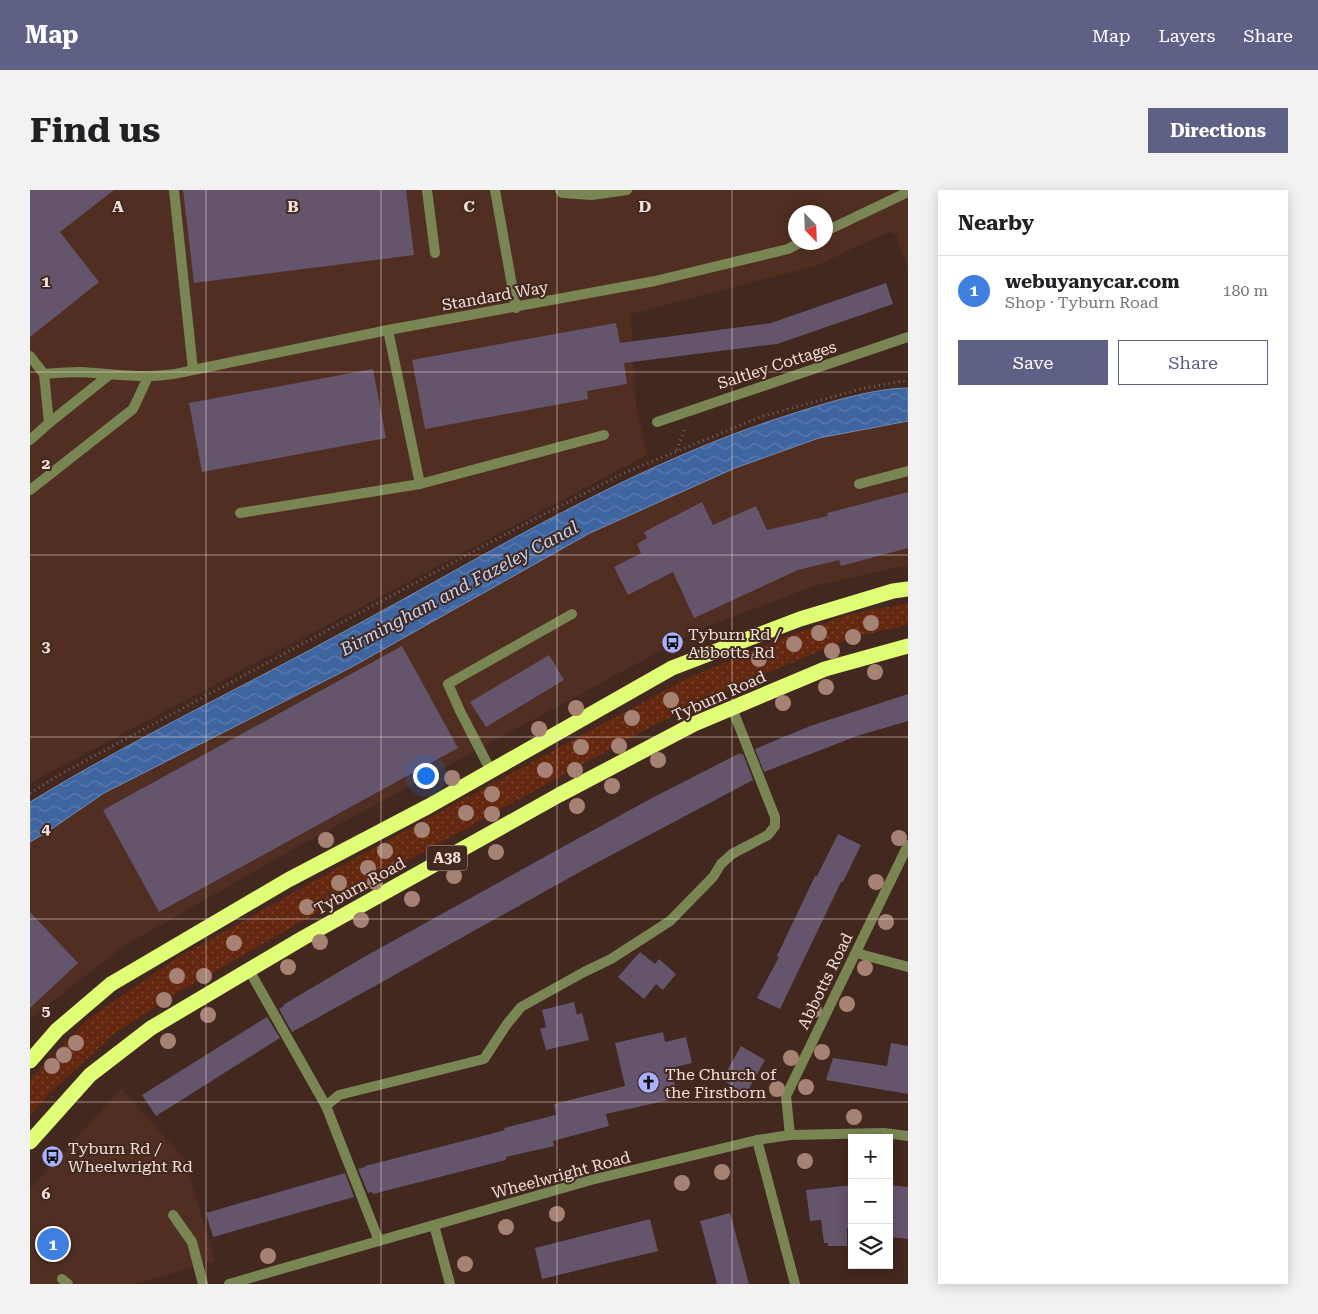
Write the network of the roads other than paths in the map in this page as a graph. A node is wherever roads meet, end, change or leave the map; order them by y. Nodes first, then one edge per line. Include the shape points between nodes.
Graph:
1 (174, 190) edge
2 (427, 190) edge
3 (495, 190) edge
4 (560, 190) edge
5 (627, 190) edge
6 (908, 192) edge
7 (833, 228) edge
8 (788, 249) edge
9 (435, 253) dead end
10 (516, 308) junction
11 (388, 330) junction
12 (908, 337) edge
13 (30, 356) edge
14 (193, 370) junction
15 (44, 374) junction
16 (109, 374) junction
17 (148, 377) junction
18 (657, 422) dead end
19 (49, 423) junction
20 (604, 434) dead end
21 (30, 440) edge
22 (908, 471) edge
23 (420, 484) junction
24 (859, 484) dead end
25 (30, 490) edge
26 (240, 513) dead end
27 (908, 589) edge
28 (572, 614) dead end
29 (908, 646) edge
30 (732, 708) junction
31 (491, 771) junction
32 (908, 845) edge
33 (856, 953) junction
34 (908, 967) edge
35 (249, 970) junction
36 (30, 1061) edge
37 (326, 1106) junction
38 (790, 1135) junction
39 (908, 1136) edge
40 (756, 1140) junction
41 (30, 1142) edge
42 (173, 1215) dead end
43 (434, 1225) junction
44 (379, 1241) junction
45 (203, 1284) edge
46 (229, 1284) edge
47 (450, 1284) edge
48 (795, 1284) edge

1 - 14 street
2 - 9 street
3 - 10 street
4 - 5 street via 562,193 592,195
6 - 7 street
8 - 10 street, Standard Way via 655,281
10 - 11 street, Standard Way
11 - 14 street, Standard Way
11 - 23 street
12 - 18 street, Saltley Cottages
13 - 15 street
14 - 17 street, Standard Way
15 - 16 street, Standard Way
15 - 19 street
16 - 17 street, Standard Way
16 - 19 street
17 - 25 street via 133,409
19 - 21 street
20 - 23 street
22 - 24 street
23 - 26 street
27 - 31 highway via 800,619 672,668
28 - 31 street via 448,684
29 - 30 highway, Tyburn Road / A38 via 825,670
30 - 35 highway, Tyburn Road / A38 via 694,724 559,795
30 - 37 street via 775,817 776,826 768,834 732,854 670,921 611,959 522,1007 484,1059 339,1095
31 - 36 highway via 288,880 111,984 57,1030
32 - 33 street, Abbotts Road
33 - 34 street
33 - 38 street, Abbotts Road via 786,1096
35 - 37 street
35 - 41 highway, Tyburn Road / A38 via 151,1028 90,1075
37 - 44 street
38 - 39 street, Wheelwright Road via 884,1133
38 - 40 street, Wheelwright Road
40 - 43 street, Wheelwright Road via 591,1180
40 - 48 street
42 - 45 street via 192,1242
43 - 44 street, Wheelwright Road
43 - 47 street
44 - 46 street, Wheelwright Road

